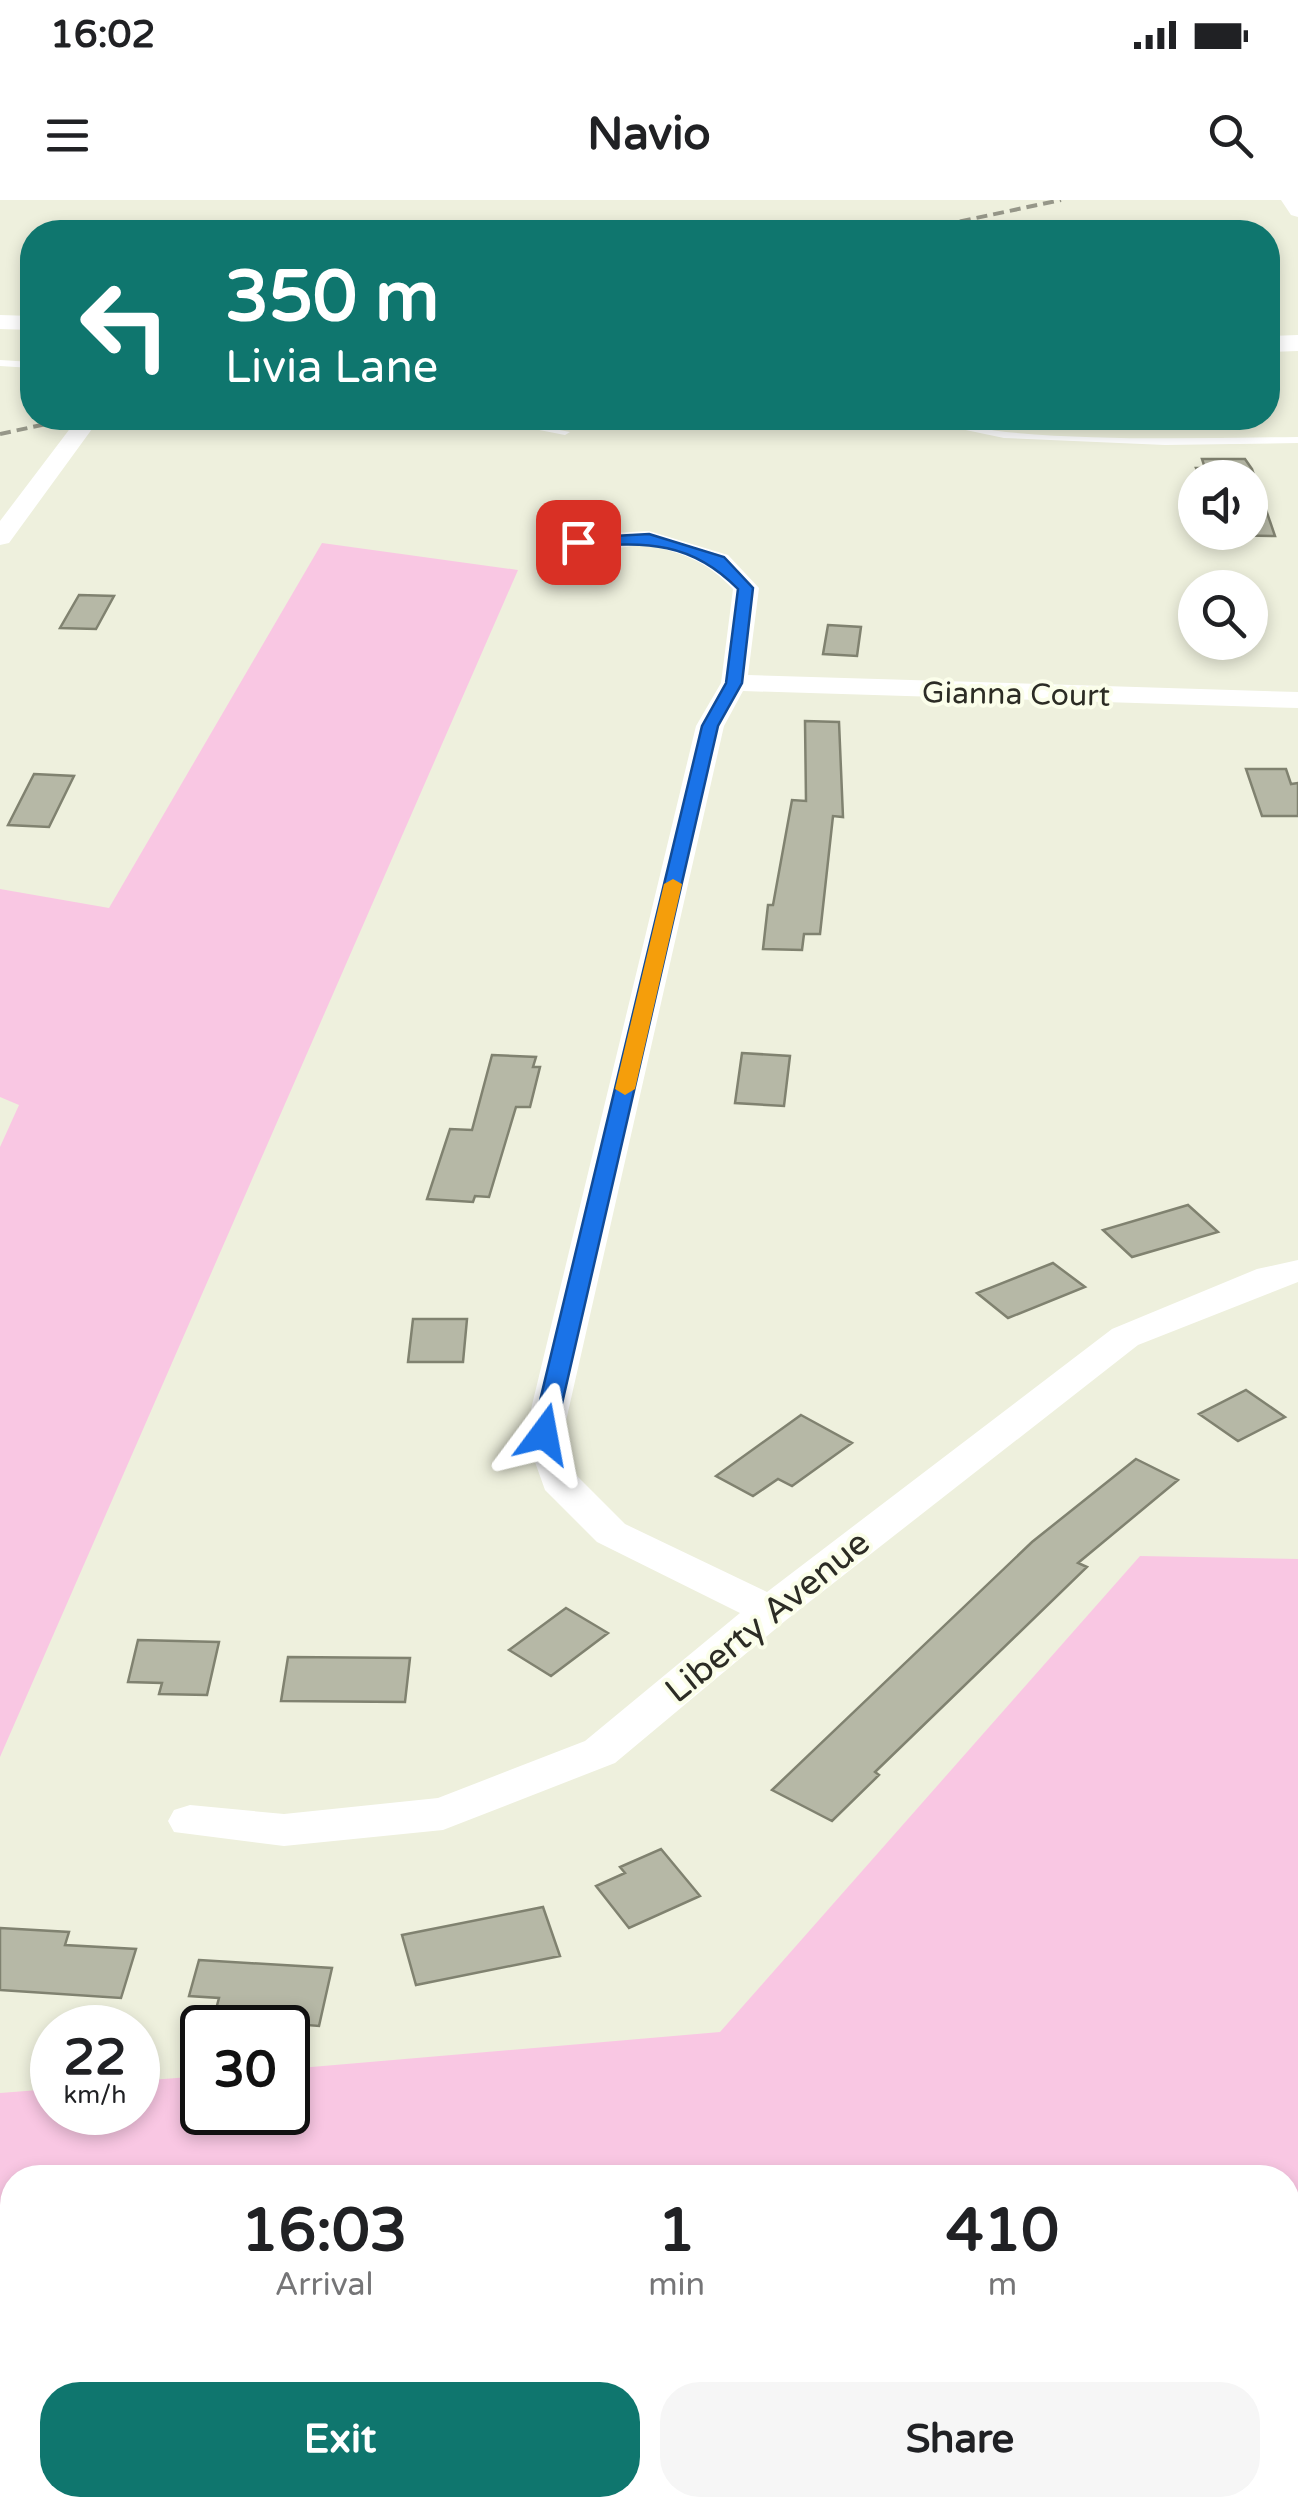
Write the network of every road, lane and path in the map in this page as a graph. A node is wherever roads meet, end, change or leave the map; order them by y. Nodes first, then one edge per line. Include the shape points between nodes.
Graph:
1 (1290, 200) edge
2 (1298, 211) edge
3 (80, 430) edge
4 (554, 430) edge
5 (977, 430) edge
6 (566, 432) dead end
7 (1298, 440) edge
8 (0, 538) edge
9 (578, 542) dead end
10 (734, 683) junction
11 (1298, 700) edge
12 (1298, 1271) edge
13 (770, 1611) junction
14 (190, 1821) dead end

1 - 2 street
3 - 8 street
4 - 6 lane
5 - 7 lane via 1166,442
9 - 10 street via 649,538 718,560 746,588
10 - 11 street, Gianna Court
10 - 13 street via 710,726 544,1434 559,1480 611,1533
12 - 13 street, Liberty Avenue via 1125,1337
13 - 14 street, Liberty Avenue via 600,1752 443,1814 284,1830

